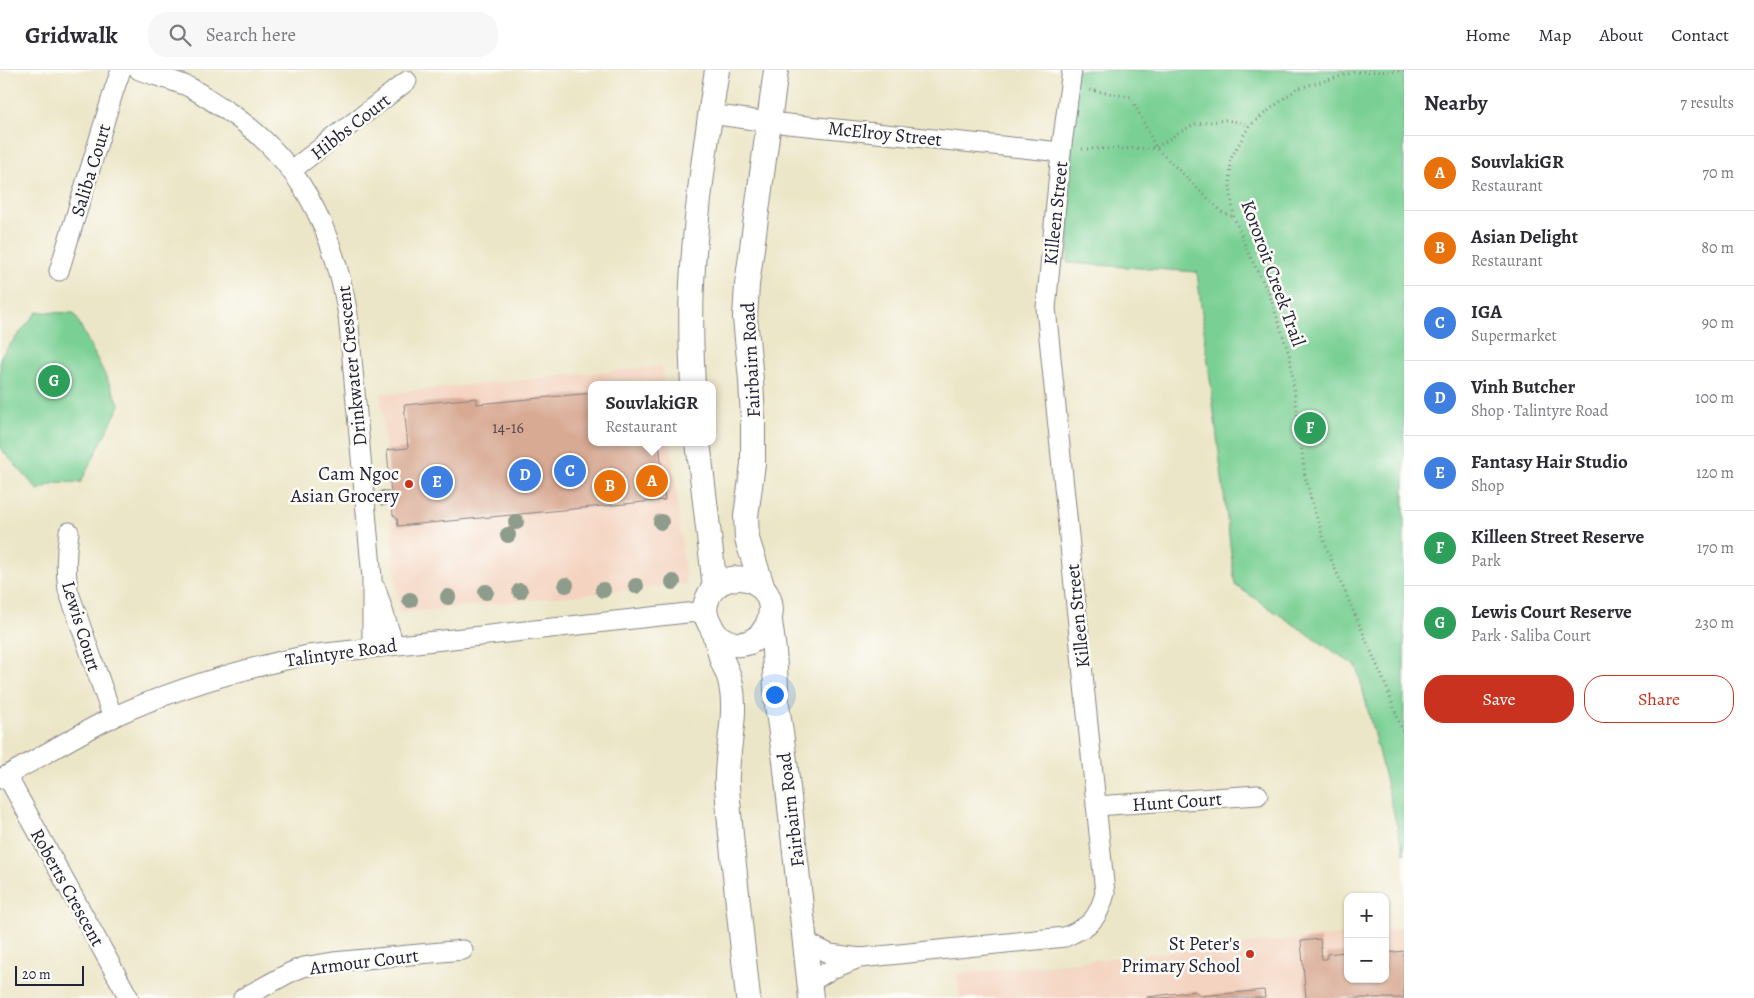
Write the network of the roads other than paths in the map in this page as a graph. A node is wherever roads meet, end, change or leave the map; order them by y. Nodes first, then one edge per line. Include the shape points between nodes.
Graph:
1 (121, 70) edge
2 (138, 70) edge
3 (717, 70) edge
4 (776, 70) edge
5 (1071, 79) edge
6 (406, 81) dead end
7 (710, 114) junction
8 (769, 122) junction
9 (1061, 152) junction
10 (292, 170) junction
11 (59, 271) dead end
12 (693, 381) edge
13 (698, 446) edge
14 (69, 532) dead end
15 (372, 578) junction
16 (715, 587) junction
17 (764, 589) junction
18 (705, 611) junction
19 (770, 621) junction
20 (714, 634) junction
21 (394, 645) junction
22 (372, 647) junction
23 (112, 718) junction
24 (3, 778) edge
25 (1258, 795) dead end
26 (1096, 806) junction
27 (805, 942) junction
28 (462, 950) dead end
29 (860, 958) junction
30 (810, 990) edge
31 (129, 998) edge
32 (243, 998) edge
33 (748, 998) edge

1 - 11 street, Saliba Court
2 - 10 street, Drinkwater Crescent via 189,87 234,114
3 - 7 street
4 - 8 street, Fairbairn Road
5 - 9 street, Killeen Street
6 - 10 street, Hibbs Court
7 - 8 street, McElroy Street
7 - 12 street via 692,268
8 - 9 street, McElroy Street
8 - 17 street, Fairbairn Road via 745,318 753,419 747,539
9 - 26 street, Killeen Street via 1046,308
10 - 15 street, Drinkwater Crescent via 320,219 344,292
13 - 16 street
14 - 23 street, Lewis Court via 65,558 68,590
15 - 21 street, Drinkwater Crescent
15 - 22 street, Drinkwater Crescent
16 - 17 street via 724,581 745,578
16 - 18 street via 706,602
17 - 19 street via 770,599
18 - 20 street
18 - 21 street, Talintyre Road
19 - 20 street via 760,635 746,643 734,644
19 - 27 street, Fairbairn Road via 776,705
20 - 33 street via 731,684 733,717 727,785
21 - 22 street, Talintyre Road
22 - 23 street, Talintyre Road via 255,666 181,689
23 - 24 street, Talintyre Road
24 - 31 street, Roberts Crescent
25 - 26 street, Hunt Court
26 - 29 street, Killeen Street via 1105,893 1099,911 1085,928 1065,937
27 - 29 street, Killeen Street via 830,954
27 - 30 street, Fairbairn Road
28 - 32 street, Armour Court via 303,967
29 - 30 street, Killeen Street via 832,969

